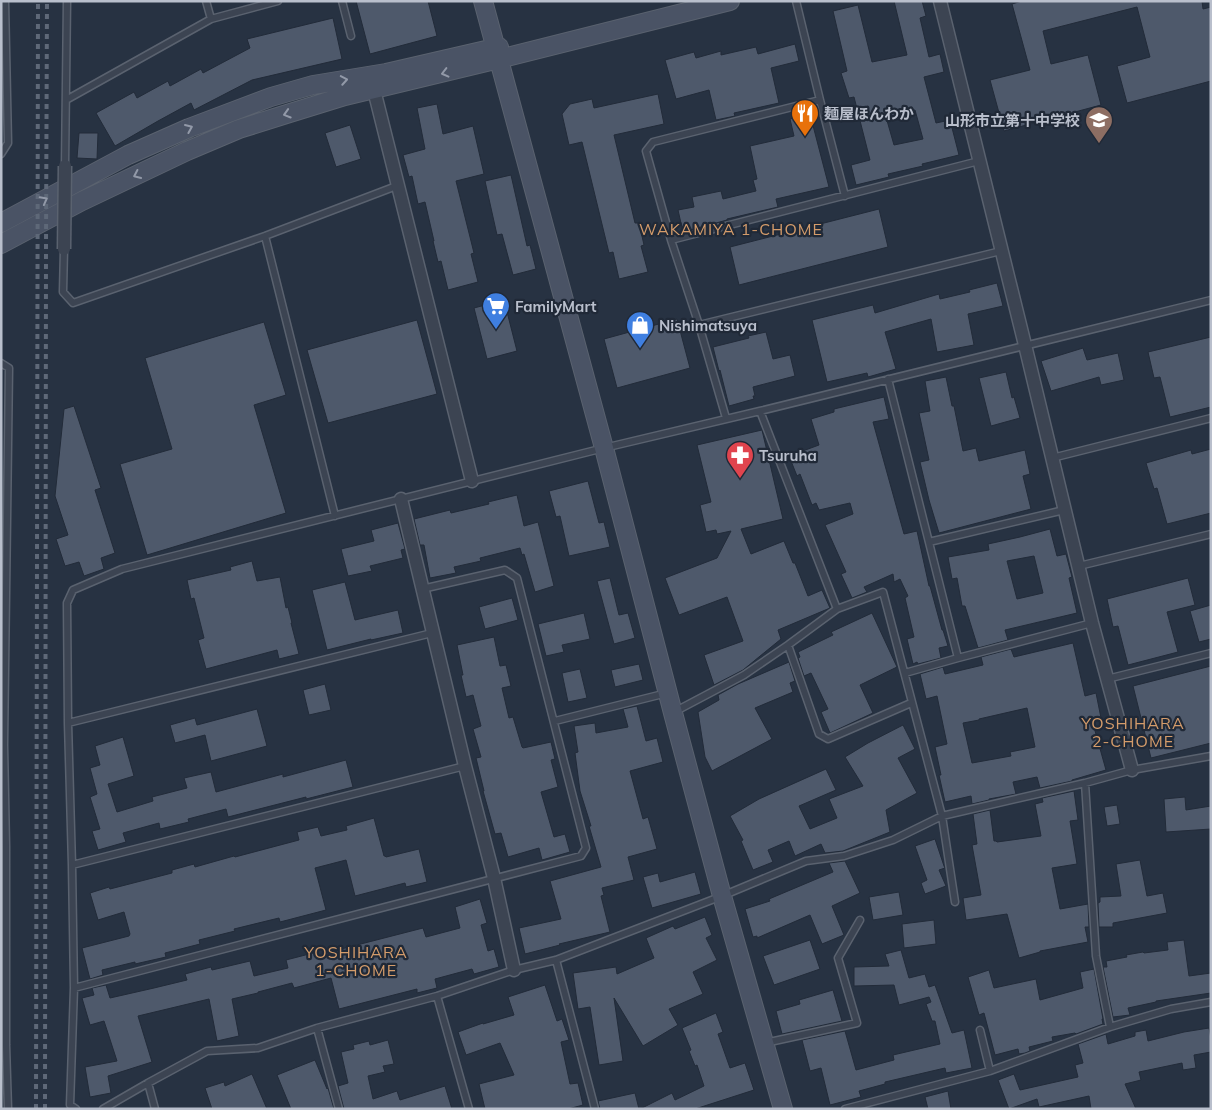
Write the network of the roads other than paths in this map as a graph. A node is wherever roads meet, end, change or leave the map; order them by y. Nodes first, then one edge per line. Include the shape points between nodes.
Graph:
1 (5, 1) edge
2 (67, 1) edge
3 (206, 1) edge
4 (278, 1) edge
5 (342, 1) edge
6 (483, 1) edge
7 (682, 1) edge
8 (730, 1) edge
9 (796, 1) edge
10 (940, 1) edge
11 (211, 19) junction
12 (351, 36) dead end
13 (497, 54) junction
14 (374, 90) junction
15 (66, 100) junction
16 (820, 100) junction
17 (1, 154) edge
18 (979, 161) junction
19 (65, 166) joint
20 (399, 185) junction
21 (845, 196) junction
22 (1, 223) edge
23 (265, 236) junction
24 (671, 240) junction
25 (1, 244) edge
26 (64, 249) joint
27 (1001, 251) junction
28 (1211, 300) edge
29 (699, 325) junction
30 (1025, 345) junction
31 (1, 363) edge
32 (888, 379) junction
33 (760, 411) junction
34 (726, 418) junction
35 (1211, 418) edge
36 (604, 448) junction
37 (1052, 458) junction
38 (4, 480) edge
39 (472, 481) junction
40 (401, 499) junction
41 (1064, 510) junction
42 (335, 516) junction
43 (1211, 534) edge
44 (929, 542) junction
45 (1078, 566) junction
46 (422, 589) junction
47 (837, 609) junction
48 (1092, 624) junction
49 (3, 626) edge
50 (432, 633) junction
51 (788, 646) junction
52 (1211, 653) edge
53 (958, 658) junction
54 (905, 673) junction
55 (1107, 679) junction
56 (668, 693) junction
57 (911, 702) junction
58 (673, 713) junction
59 (555, 721) junction
60 (68, 723) junction
61 (2, 746) edge
62 (1211, 756) edge
63 (465, 766) junction
64 (1132, 770) junction
65 (1085, 783) junction
66 (942, 816) junction
67 (4, 847) edge
68 (72, 865) junction
69 (494, 878) junction
70 (722, 896) junction
71 (955, 902) dead end
72 (860, 920) dead end
73 (4, 943) edge
74 (556, 960) junction
75 (514, 970) junction
76 (74, 988) junction
77 (437, 996) junction
78 (1211, 1002) edge
79 (1110, 1027) junction
80 (317, 1028) junction
81 (980, 1030) dead end
82 (764, 1044) junction
83 (4, 1046) edge
84 (990, 1071) junction
85 (148, 1083) junction
86 (8, 1109) edge
87 (76, 1109) edge
88 (104, 1109) edge
89 (155, 1109) edge
90 (339, 1109) edge
91 (469, 1109) edge
92 (595, 1109) edge
93 (783, 1109) edge
94 (845, 1109) edge

1 - 17 lane via 8,143
2 - 15 lane
3 - 11 lane
4 - 11 lane
5 - 12 lane
6 - 13 street
7 - 13 street
8 - 13 street
9 - 16 lane
10 - 18 street
11 - 15 lane
13 -> 14 street
22 -> 13 street via 128,154 271,97 313,85
13 - 36 street
14 - 20 street
14 -> 25 street via 345,96 230,133 82,201
15 - 19 lane
16 - 21 lane
16 - 24 lane via 652,142 646,151
18 - 21 lane
18 - 27 street
19 - 26 street, bridge
20 - 23 lane
20 - 39 street
21 - 24 lane
23 - 26 lane via 73,303 63,292
23 - 42 lane
24 - 29 lane
27 - 29 lane
27 - 30 street
28 - 30 lane
29 - 34 lane
30 - 32 lane
30 - 37 street
31 - 38 lane via 9,368
32 - 33 lane
32 - 44 lane
33 - 34 lane
33 - 47 lane
34 - 36 lane
35 - 37 lane
36 - 39 lane
36 - 56 street
37 - 41 street
38 - 49 lane
39 - 40 lane
40 - 42 lane
40 - 46 street
41 - 44 lane
41 - 45 street
42 - 60 lane via 122,569 73,590 67,603
43 - 45 lane
44 - 53 lane
45 - 48 street
46 - 50 street
46 - 59 lane via 505,570 517,578
47 - 51 lane
47 - 54 lane via 883,592
48 - 53 lane
48 - 55 street
49 - 61 lane
50 - 60 lane
50 - 63 street
51 - 57 lane via 820,734 828,739
51 - 58 lane via 744,675
52 - 55 lane
53 - 54 lane
54 - 57 lane
55 - 64 street
56 - 58 street
56 - 59 lane
57 - 66 lane
58 - 70 street
59 - 69 lane via 586,848 581,856
60 - 68 lane
61 - 67 lane
62 - 64 lane
63 - 68 lane
63 - 69 street
64 - 65 lane
65 - 66 lane
65 - 79 lane via 1096,956
66 - 70 lane via 893,840 844,856 806,861
66 - 71 lane
67 - 73 lane
68 - 76 lane
69 - 75 street
69 - 76 lane
70 - 74 lane
70 - 82 street
72 - 82 lane via 838,958 857,1023
73 - 83 lane
74 - 75 lane
74 - 92 lane
75 - 77 lane
76 - 87 lane via 70,1105
77 - 80 lane
77 - 91 lane
78 - 79 lane via 1171,1009
79 - 84 lane
80 - 85 lane via 258,1048 207,1052
80 - 90 lane
81 - 84 lane
82 - 93 street
83 - 86 lane
84 - 94 lane
85 - 88 lane
85 - 89 lane

